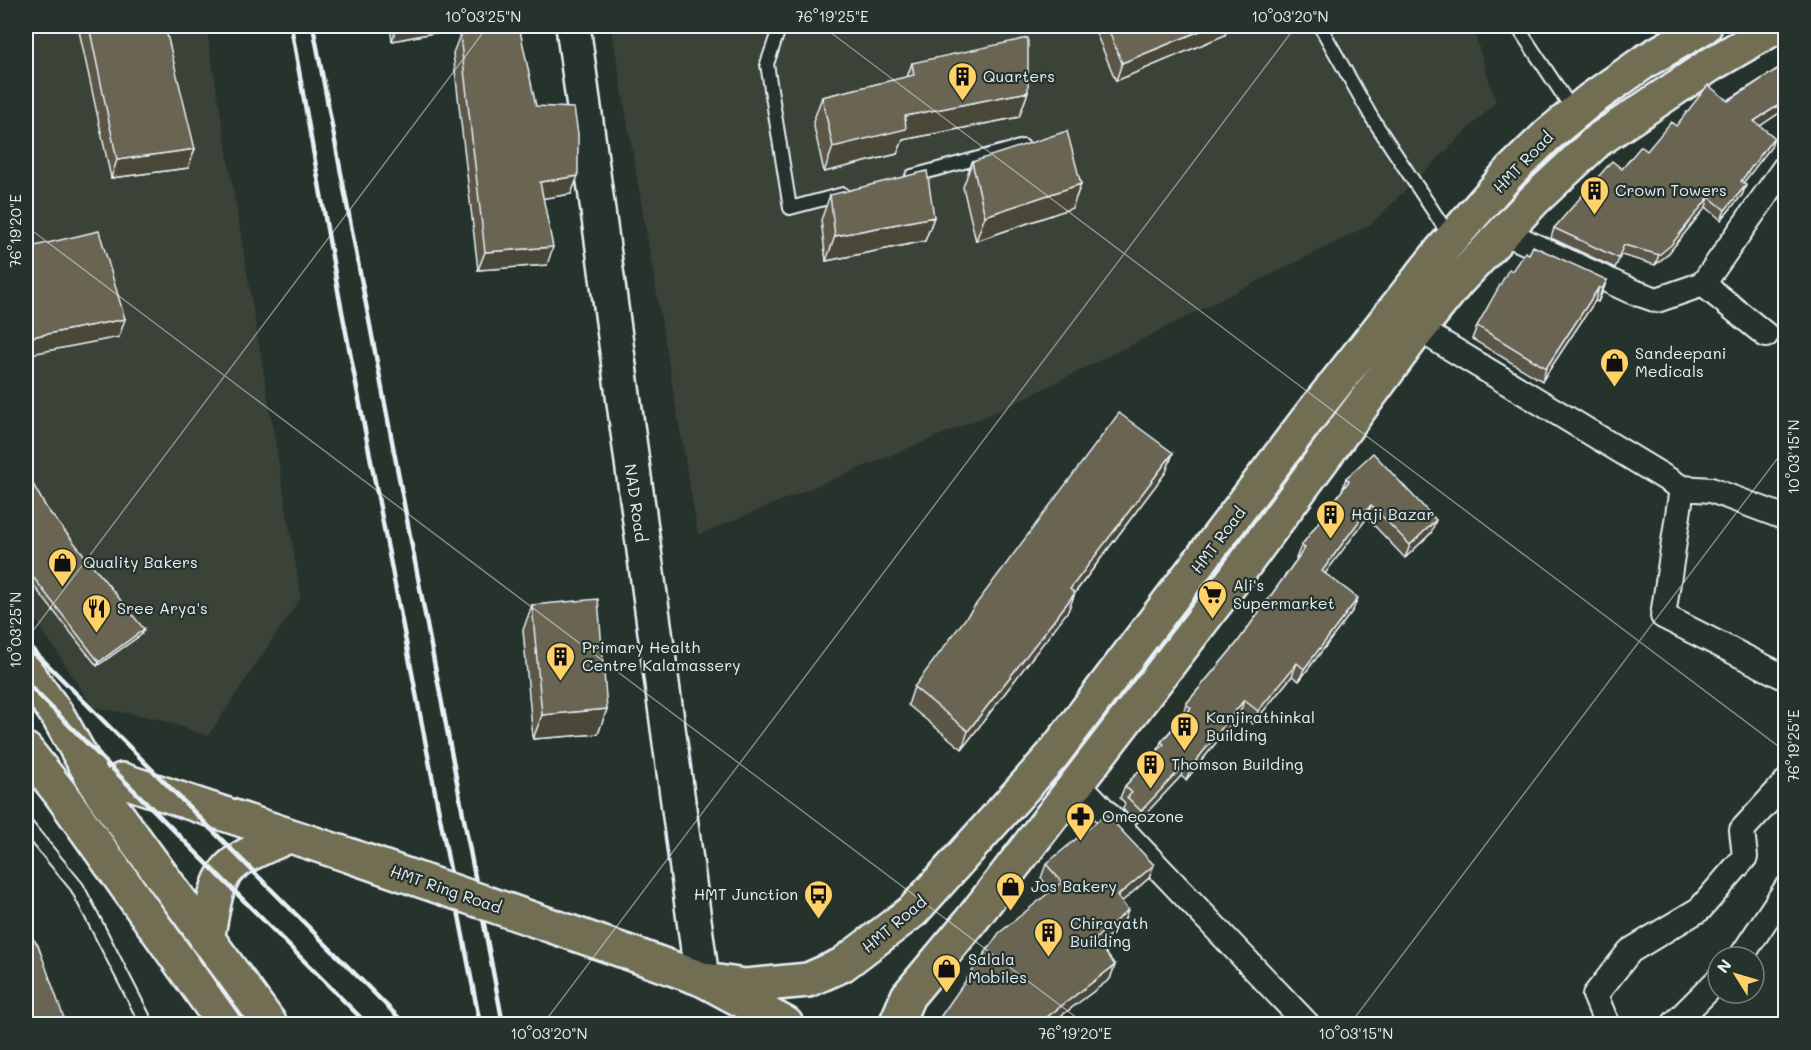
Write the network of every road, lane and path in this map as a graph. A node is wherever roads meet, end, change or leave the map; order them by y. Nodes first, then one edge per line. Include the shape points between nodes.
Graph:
1 (573, 26) edge
2 (780, 26) edge
3 (1320, 26) edge
4 (1517, 26) edge
5 (1705, 26) edge
6 (1777, 26) edge
7 (1575, 112) junction
8 (1035, 143) edge
9 (1785, 166) edge
10 (901, 178) edge
11 (856, 190) edge
12 (1504, 232) junction
13 (1452, 239) junction
14 (1703, 284) junction
15 (1419, 329) junction
16 (1766, 335) dead end
17 (1682, 488) junction
18 (1785, 518) edge
19 (26, 671) edge
20 (1785, 678) edge
21 (26, 750) edge
22 (1077, 782) junction
23 (1785, 782) edge
24 (102, 794) junction
25 (26, 825) edge
26 (286, 837) junction
27 (111, 866) junction
28 (154, 868) junction
29 (1785, 889) edge
30 (207, 940) junction
31 (1749, 945) edge
32 (702, 979) junction
33 (1706, 992) edge
34 (147, 1024) edge
35 (224, 1024) edge
36 (270, 1024) edge
37 (786, 1024) edge
38 (896, 1024) edge
39 (1307, 1024) edge
40 (1607, 1024) edge
41 (1674, 1024) edge

1 - 32 street, NAD Road
2 - 11 lane via 767,64 790,208
3 - 13 lane via 1372,118
4 - 7 lane
5 - 7 main road, HMT Road via 1647,60
6 - 12 main road, HMT Road via 1653,101 1598,140
7 - 13 main road, HMT Road via 1511,171
8 - 10 lane
9 - 14 street
12 - 14 street via 1657,300
12 - 15 main road, HMT Road
13 - 32 main road, HMT Road via 1310,416 1052,756 913,911 842,965 808,980 746,986
14 - 16 street
15 - 17 street
15 - 22 main road, HMT Road via 1225,591
17 - 18 street via 1711,490
17 - 20 street via 1663,616
19 - 24 main road via 58,716
21 - 27 main road
22 - 38 main road, HMT Road via 908,996
22 - 39 street
23 - 40 street via 1742,830 1745,857 1700,909 1630,951 1595,995
24 - 26 main road, HMT Ring Road via 122,780
24 - 28 main road
25 - 34 lane via 77,887
26 - 30 main road via 238,859 222,874
26 - 32 main road, HMT Ring Road, bridge
27 - 28 main road
27 - 35 main road
28 - 30 main road
29 - 31 street
30 - 36 main road
32 - 37 main road, HMT Ring Road
33 - 41 street

